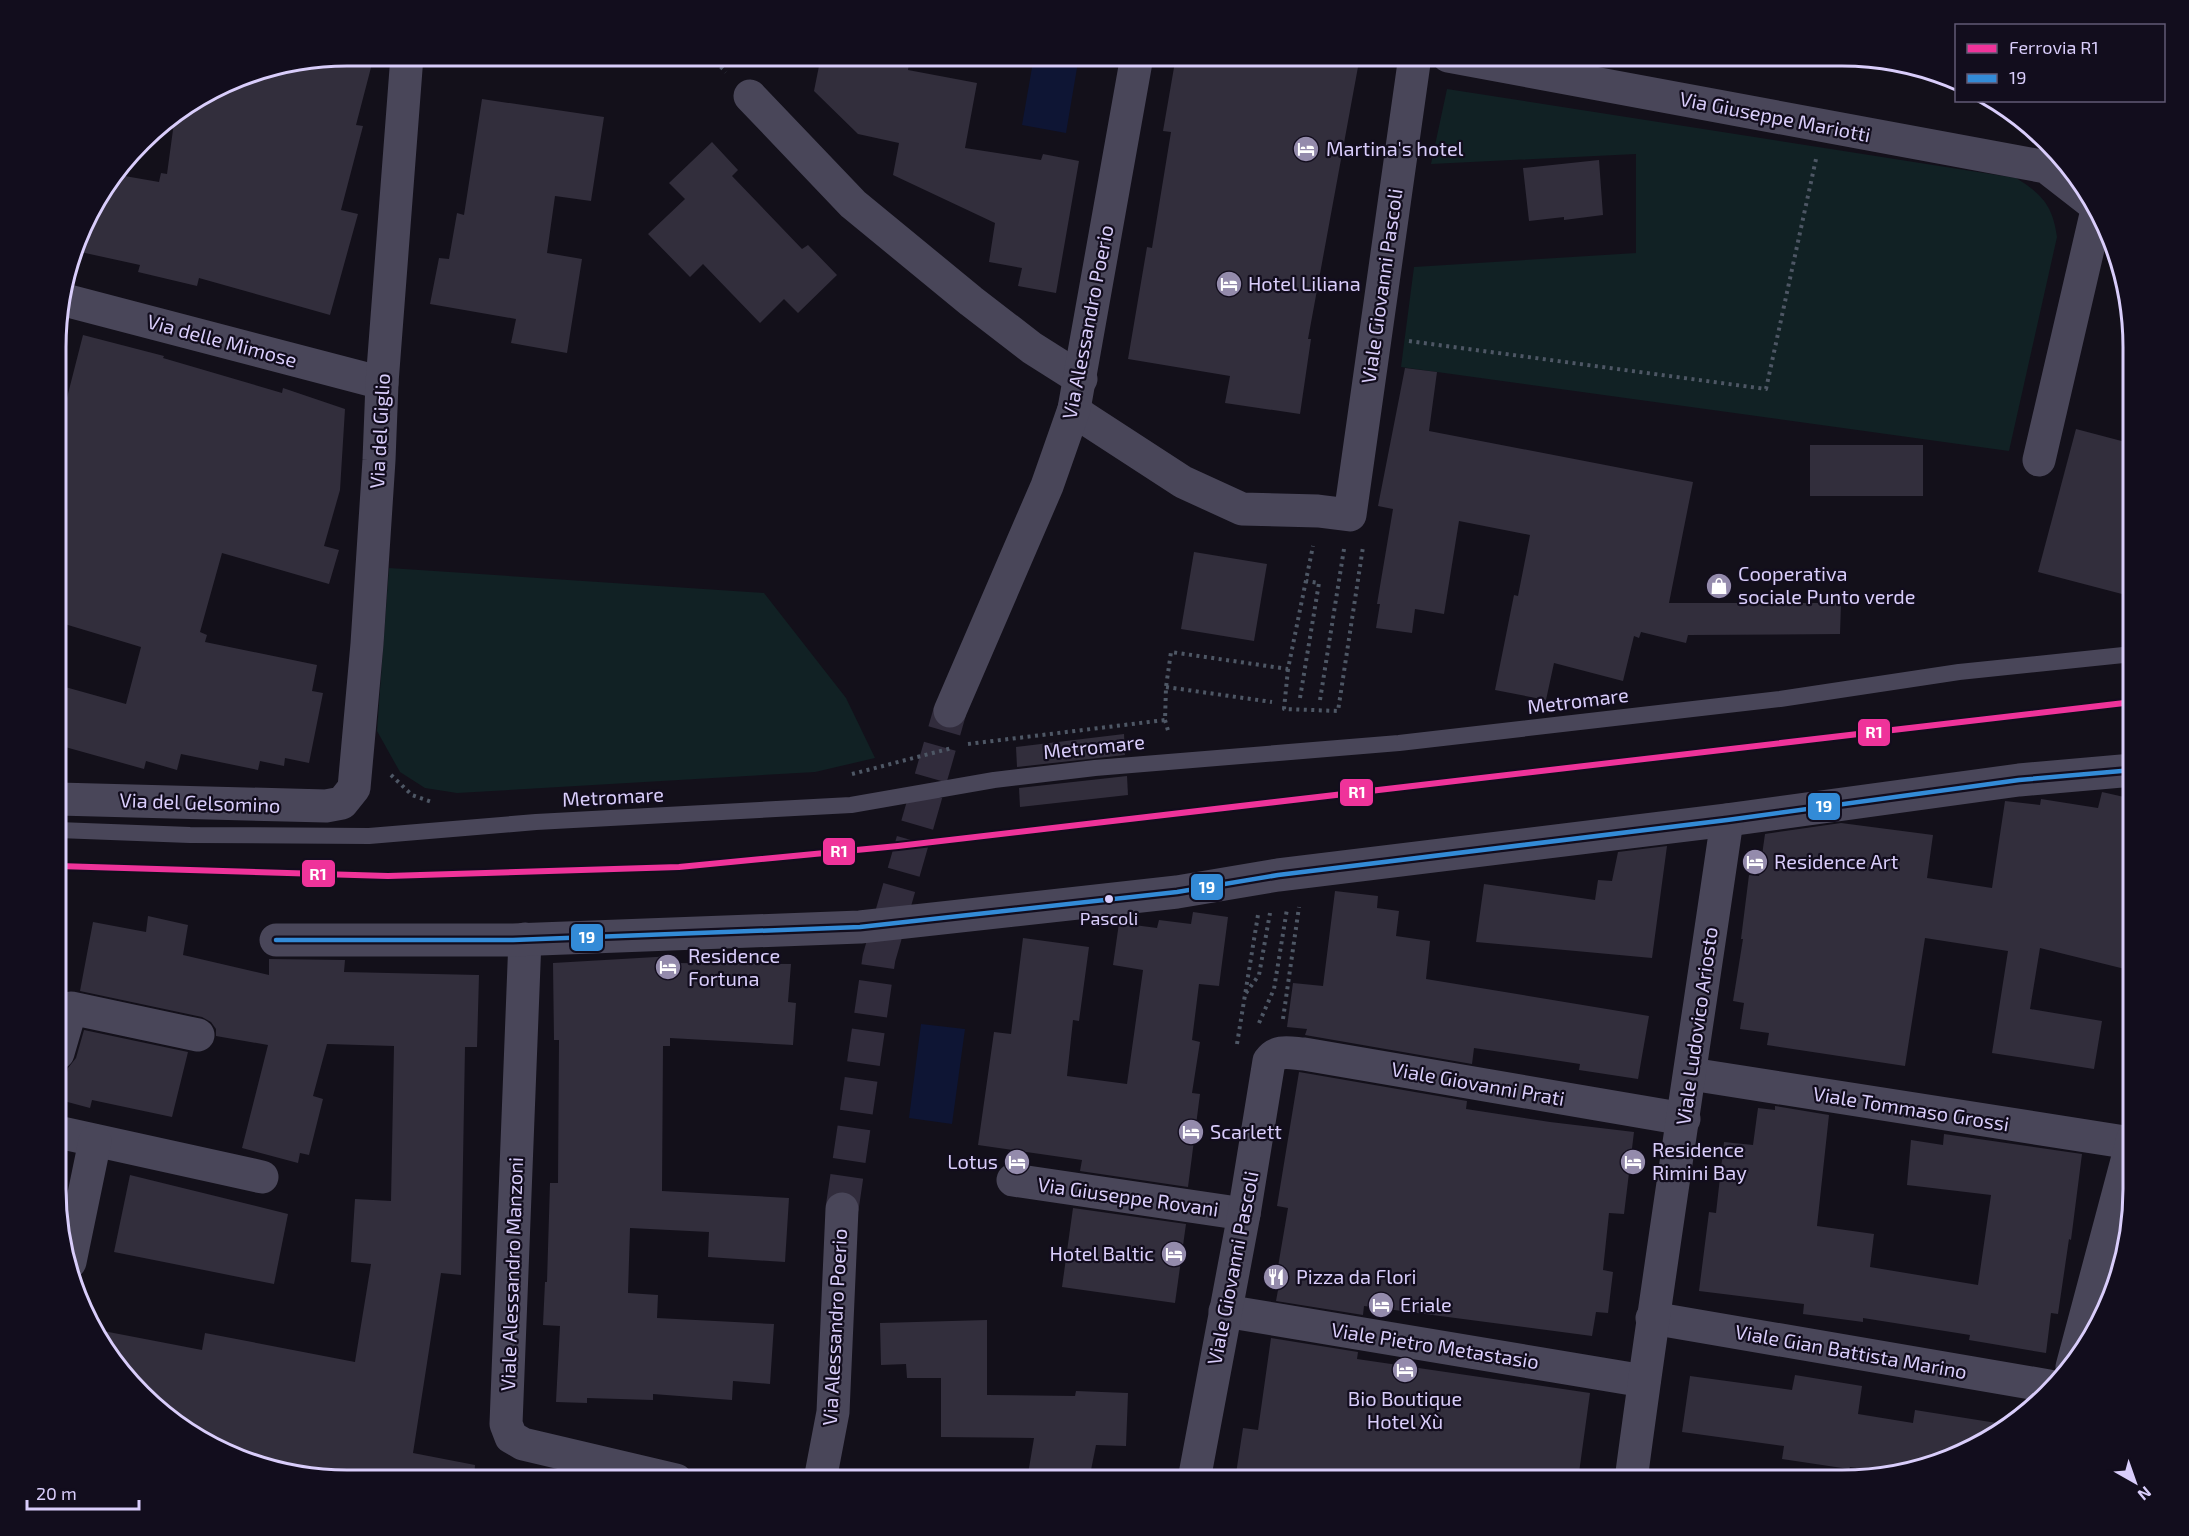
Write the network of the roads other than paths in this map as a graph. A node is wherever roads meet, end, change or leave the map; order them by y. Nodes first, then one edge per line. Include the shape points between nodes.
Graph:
1 (406, 66) edge
2 (1135, 66) edge
3 (1414, 66) edge
4 (1502, 66) edge
5 (750, 96) dead end
6 (2075, 189) edge
7 (2094, 223) edge
8 (69, 301) edge
9 (382, 383) junction
10 (1077, 394) junction
11 (2038, 460) dead end
12 (2123, 655) edge
13 (950, 711) tunnel mouth
14 (2123, 771) edge
15 (66, 799) edge
16 (342, 803) joint
17 (1727, 820) junction
18 (66, 830) edge
19 (525, 939) junction
20 (276, 940) dead end
21 (66, 1025) edge
22 (198, 1035) dead end
23 (1264, 1044) joint
24 (1690, 1074) junction
25 (1684, 1119) junction
26 (66, 1134) edge
27 (2123, 1140) edge
28 (95, 1141) junction
29 (2123, 1175) edge
30 (262, 1177) dead end
31 (1013, 1180) dead end
32 (842, 1209) tunnel mouth
33 (1244, 1214) junction
34 (73, 1250) edge
35 (1225, 1311) junction
36 (1652, 1318) junction
37 (2079, 1339) edge
38 (1644, 1381) junction
39 (2044, 1385) edge
40 (634, 1470) edge
41 (822, 1470) edge
42 (1196, 1470) edge
43 (1632, 1470) edge

1 - 9 street, Via del Giglio
2 - 10 street, Via Alessandro Poerio
3 - 10 street, Viale Giovanni Pascoli via 1357,528 1318,511 1242,509 1183,482 1083,417
4 - 6 street, Via Giuseppe Mariotti via 2046,167
5 - 10 street via 853,204 1032,348
7 - 11 street
8 - 9 street, Via delle Mimose
9 - 16 street, Via del Giglio via 360,736 354,788
10 - 13 street, Via Alessandro Poerio via 1047,486
12 - 18 lane, Metromare via 1399,743 1095,768 994,780 850,805 536,822 369,836
14 - 17 street via 2019,780
15 - 16 street, Via del Gelsomino via 326,806
17 - 19 street via 1282,875 1177,892 860,927
17 - 24 street, Viale Ludovico Ariosto
19 - 20 street
19 - 40 street, Viale Alessandro Manzoni via 506,1424 511,1437 523,1444
21 - 22 street via 71,1008
23 - 25 street, Viale Giovanni Prati via 1280,1052
23 - 33 street, Viale Giovanni Pascoli via 1269,1061
24 - 25 street, Viale Ludovico Ariosto
24 - 27 street, Viale Tommaso Grossi
25 - 36 street, Viale Ludovico Ariosto
26 - 28 street
28 - 30 street
28 - 34 street
29 - 37 street
31 - 33 street, Via Giuseppe Rovani
32 - 41 street, Via Alessandro Poerio via 833,1412
33 - 35 street, Viale Giovanni Pascoli
35 - 38 street, Viale Pietro Metastasio
35 - 42 street, Viale Giovanni Pascoli
36 - 38 street, Viale Ludovico Ariosto
36 - 39 street, Viale Gian Battista Marino
38 - 43 street, Viale Ludovico Ariosto

